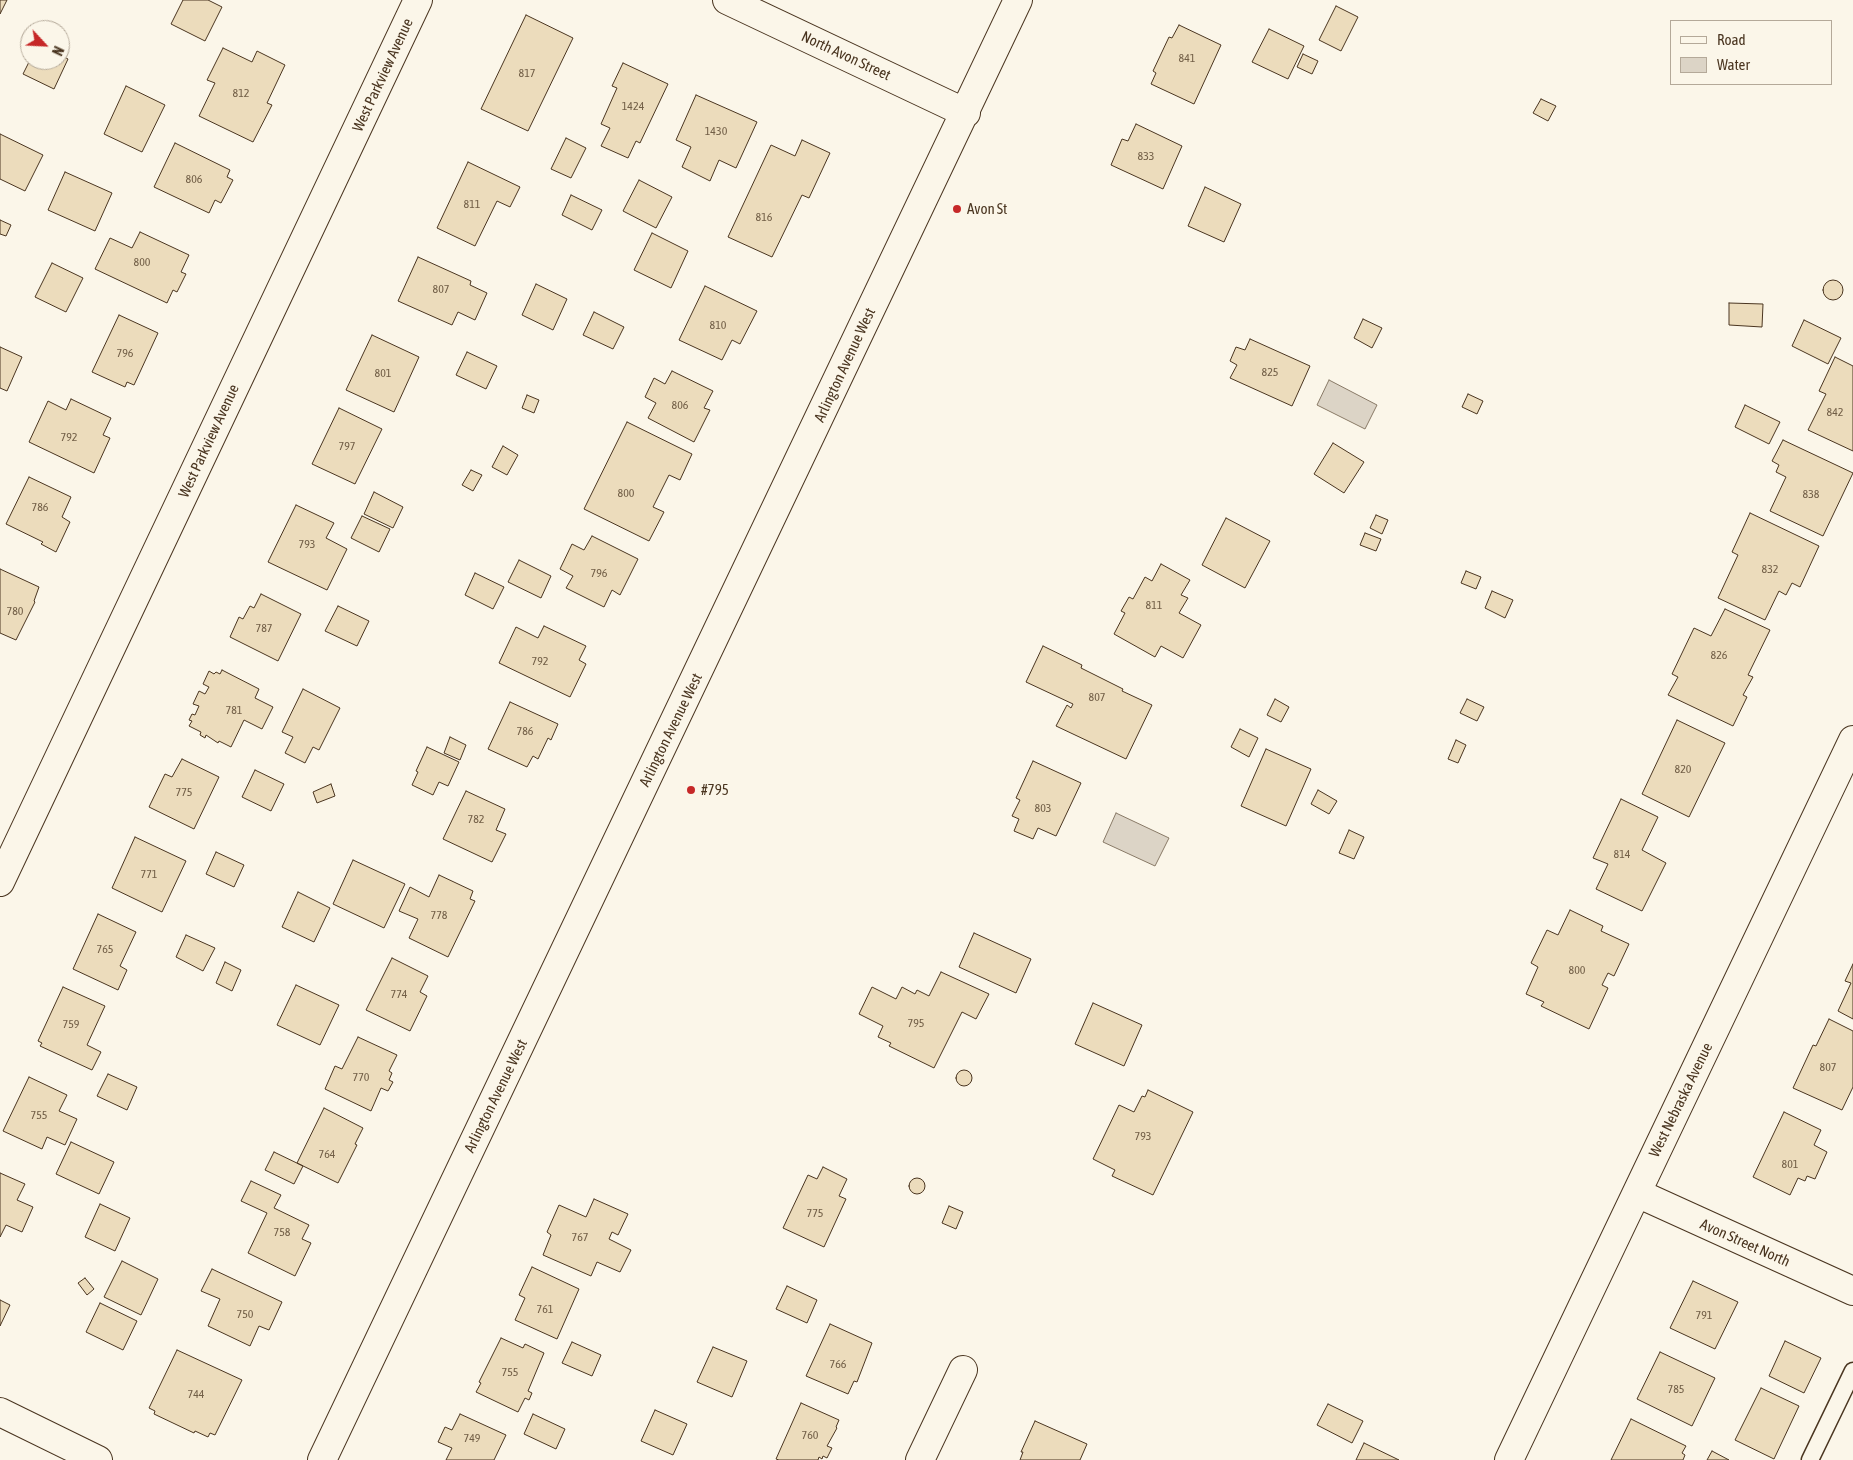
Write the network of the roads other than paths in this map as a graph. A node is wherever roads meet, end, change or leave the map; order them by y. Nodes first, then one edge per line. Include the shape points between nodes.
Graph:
1 (418, 0) edge
2 (727, 0) edge
3 (1018, 0) edge
4 (966, 113) junction
5 (1853, 740) edge
6 (0, 882) edge
7 (1637, 1193) junction
8 (1853, 1291) edge
9 (963, 1370) dead end
10 (1853, 1371) edge
11 (0, 1412) edge
12 (98, 1460) edge
13 (322, 1460) edge
14 (920, 1460) edge
15 (1509, 1460) edge
16 (1810, 1460) edge

1 - 6 street, West Parkview Avenue
2 - 4 street, North Avon Street
3 - 4 street, Arlington Avenue West
4 - 13 street, Arlington Avenue West
5 - 7 street, West Nebraska Avenue
7 - 8 street, Avon Street North
7 - 15 street, West Nebraska Avenue
9 - 14 street
10 - 16 lane
11 - 12 street

